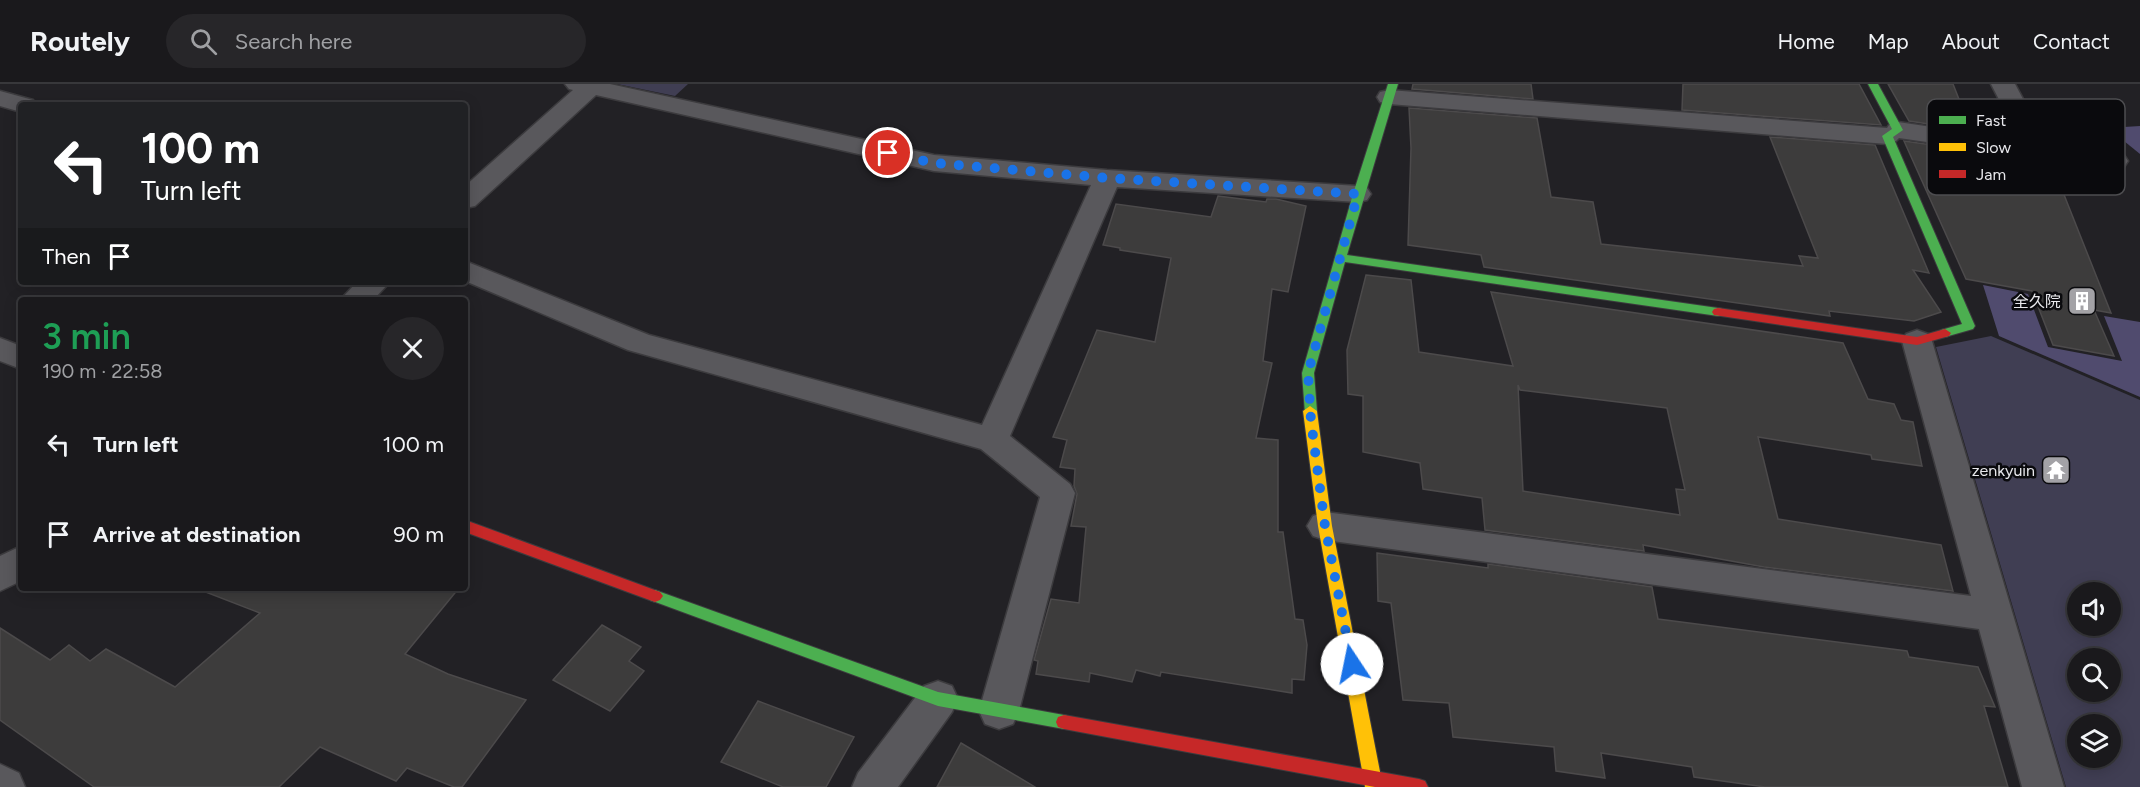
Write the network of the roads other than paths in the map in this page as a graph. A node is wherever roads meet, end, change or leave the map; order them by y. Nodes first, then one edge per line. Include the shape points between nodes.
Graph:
1 (1873, 84) edge
2 (2003, 84) edge
3 (587, 85) edge
4 (1391, 90) edge
5 (0, 98) edge
6 (2011, 99) edge
7 (18, 103) edge
8 (1892, 133) junction
9 (1927, 137) edge
10 (1107, 178) junction
11 (1358, 194) junction
12 (468, 197) edge
13 (1342, 258) junction
14 (468, 271) edge
15 (372, 285) edge
16 (358, 297) edge
17 (1917, 341) junction
18 (0, 350) edge
19 (18, 357) edge
20 (992, 440) junction
21 (1325, 526) junction
22 (468, 527) edge
23 (18, 563) edge
24 (0, 576) edge
25 (1994, 615) junction
26 (938, 699) junction
27 (999, 711) junction
28 (1374, 783) edge
29 (0, 784) edge
30 (4, 787) edge
31 (873, 787) edge
32 (1419, 787) edge
33 (2043, 787) edge

1 - 8 street
2 - 6 street
3 - 10 street via 934,163
3 - 12 street
4 - 8 street
4 - 11 street
5 - 7 street
8 - 9 street
8 - 17 street via 1969,326
10 - 11 street
10 - 20 street
11 - 13 street
13 - 17 street
13 - 21 street via 1308,373
14 - 20 street via 639,343
15 - 16 street
17 - 25 street
18 - 19 street
20 - 27 street via 1058,493
21 - 25 street
21 - 28 street
22 - 26 street
23 - 24 street
25 - 33 street
26 - 27 street
26 - 31 street
27 - 28 street
28 - 32 street
29 - 30 street

